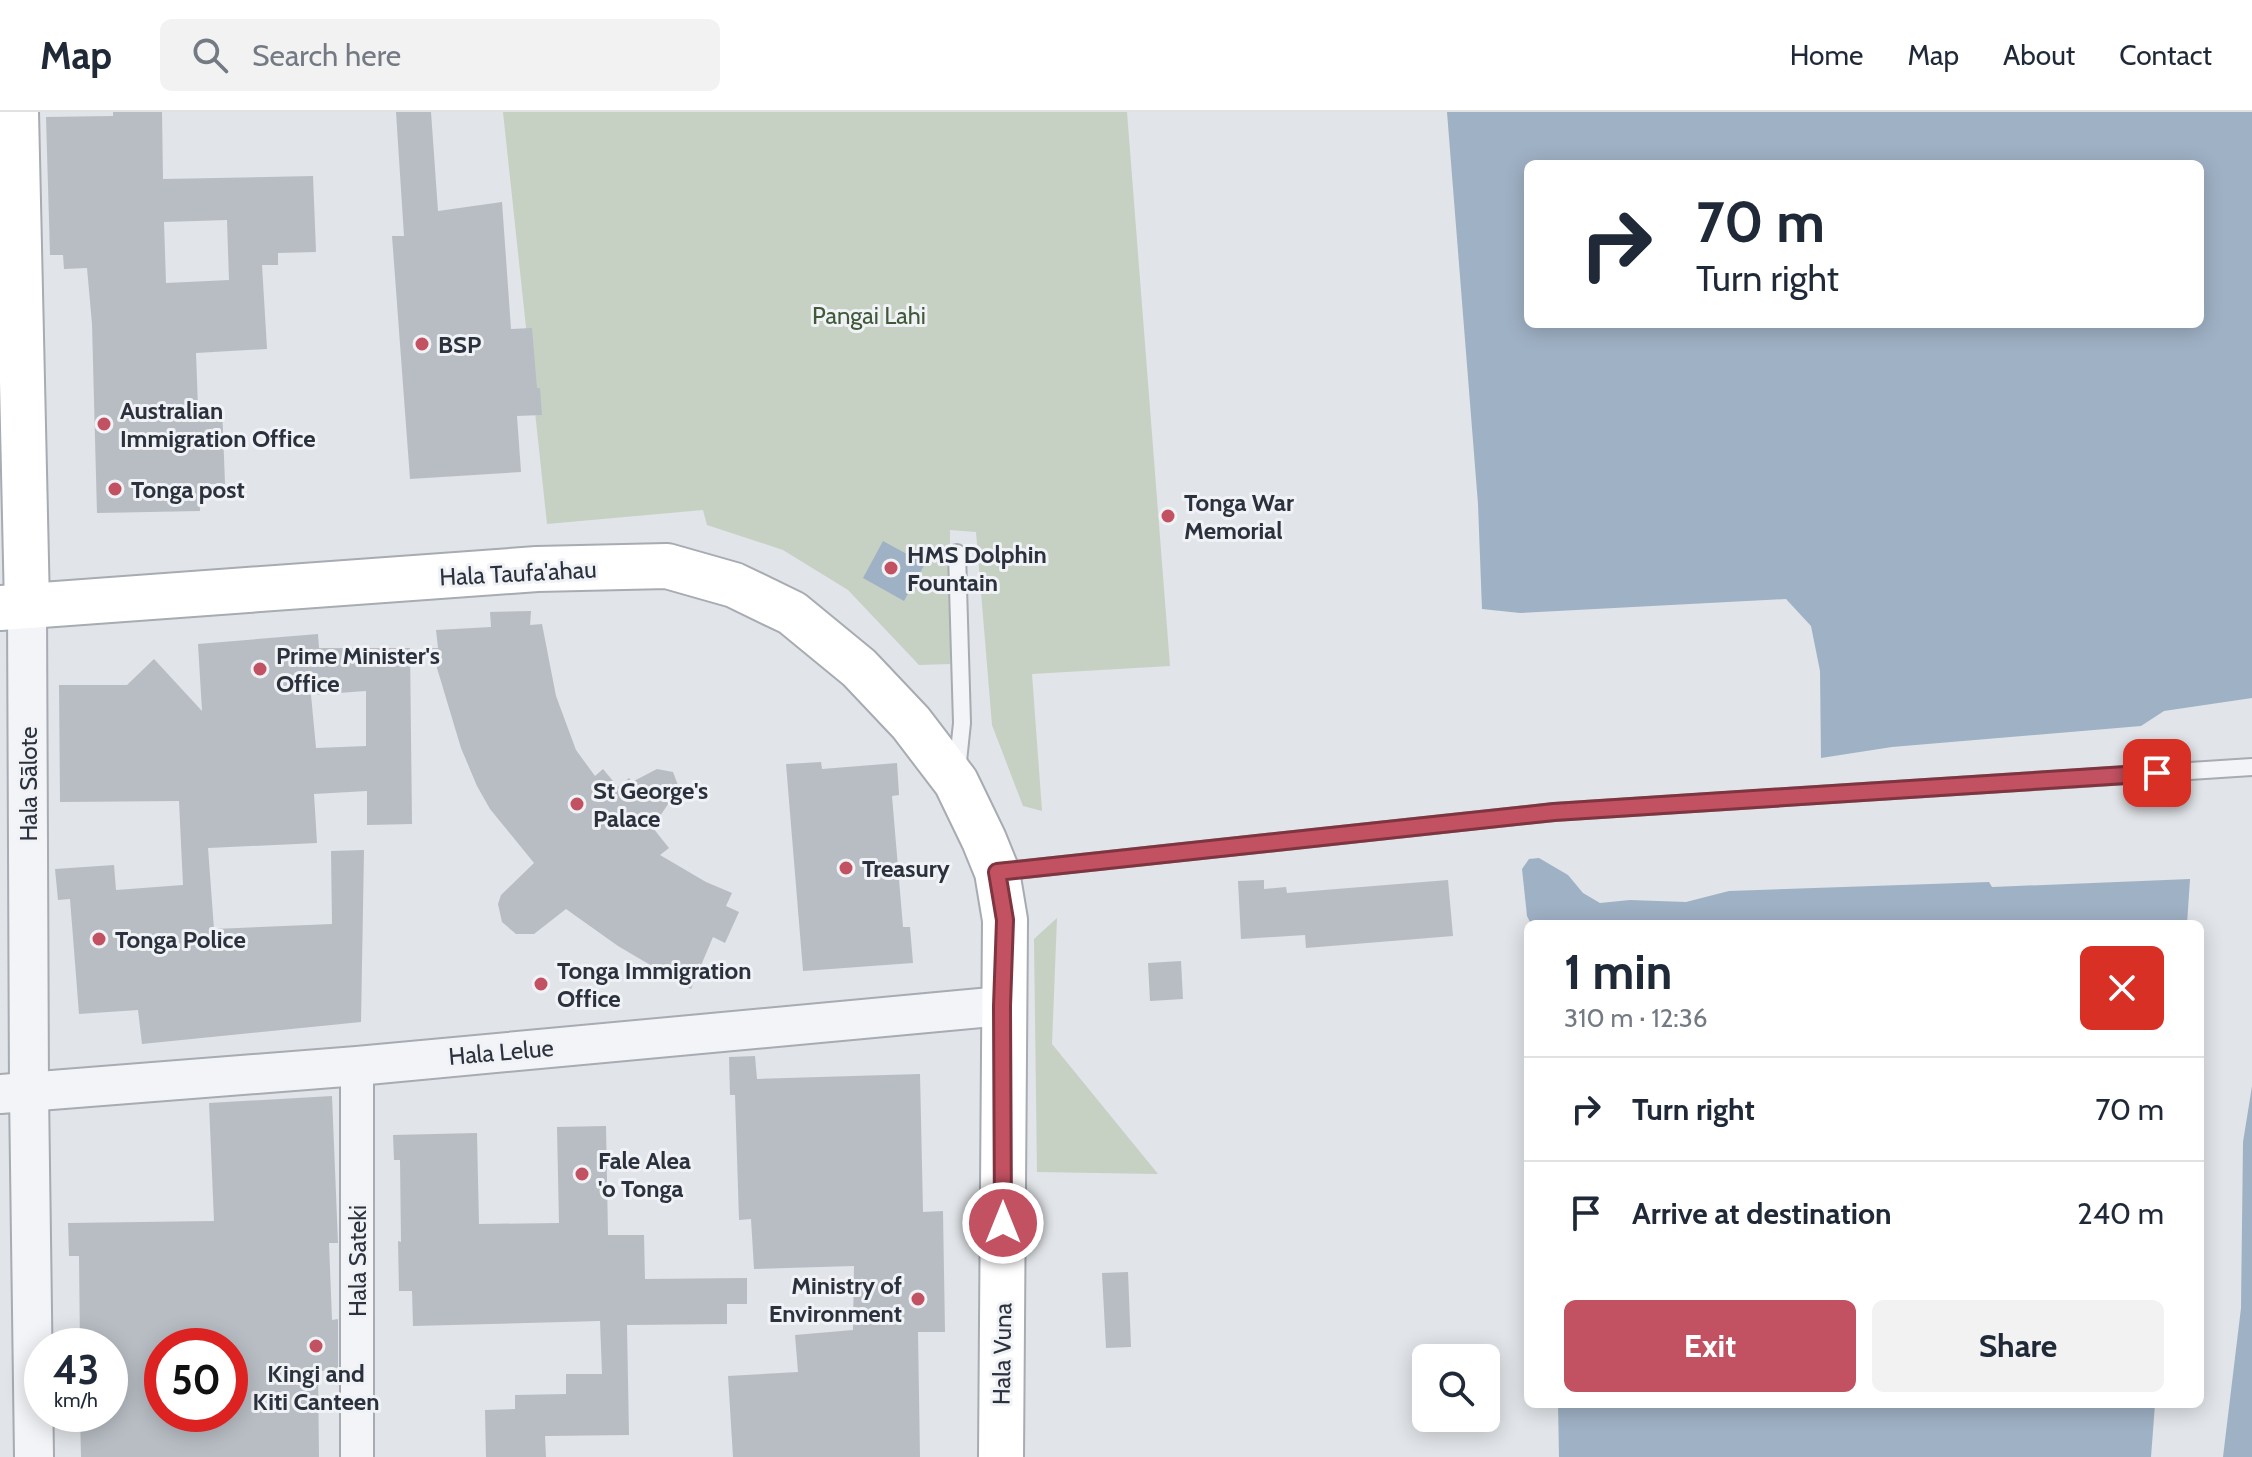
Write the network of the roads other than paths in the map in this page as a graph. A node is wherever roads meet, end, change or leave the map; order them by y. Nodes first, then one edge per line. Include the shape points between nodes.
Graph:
1 (16, 112) edge
2 (957, 553) dead end
3 (14, 607) edge
4 (2252, 767) edge
5 (956, 782) junction
6 (997, 872) junction
7 (1002, 1006) junction
8 (357, 1066) junction
9 (15, 1093) edge
10 (34, 1457) edge
11 (357, 1457) edge
12 (1001, 1457) edge

1 - 3 main road, Hala Sālote
2 - 5 lane via 962,723
3 - 5 main road, Hala Taufa'ahau via 537,569 667,566 734,585 792,613 859,668
3 - 9 street, Hala Sālote
4 - 6 lane via 1554,812
5 - 6 main road, Hala Vuna
6 - 7 main road, Hala Vuna via 1005,920
7 - 8 street, Hala Lelue
7 - 12 main road, Hala Vuna
8 - 9 street, Hala Lelue
8 - 11 street, Hala Sateki
9 - 10 street, Hala Sālote

